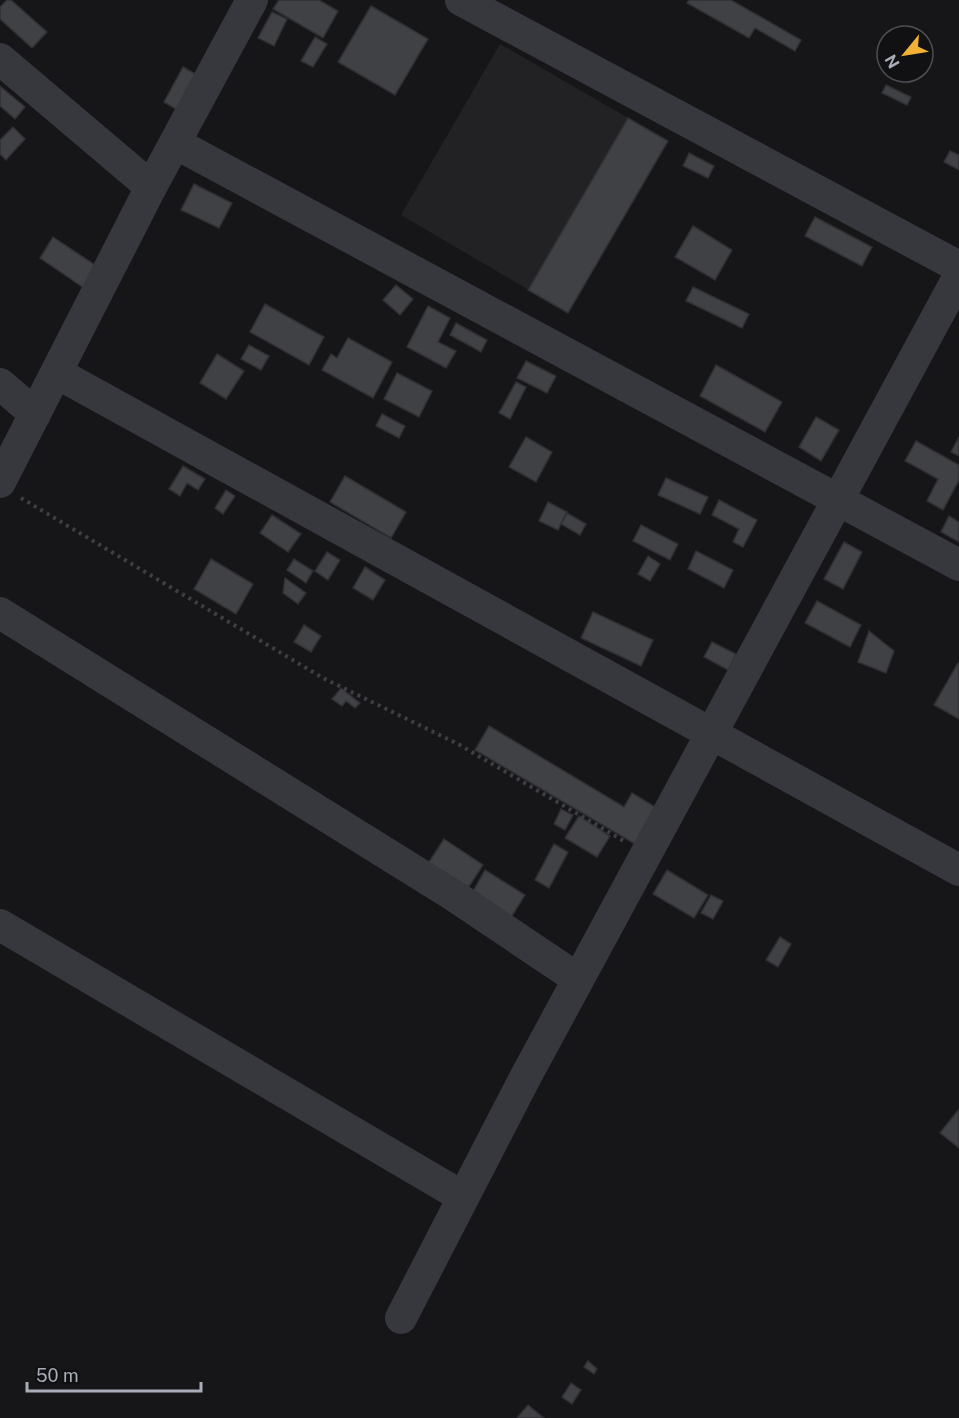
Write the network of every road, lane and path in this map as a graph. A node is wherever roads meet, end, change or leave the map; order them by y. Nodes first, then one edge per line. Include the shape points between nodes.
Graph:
1 (252, 0) edge
2 (461, 0) edge
3 (0, 59) edge
4 (175, 143) junction
5 (152, 187) junction
6 (959, 267) edge
7 (959, 276) edge
8 (57, 372) junction
9 (0, 384) edge
10 (35, 414) junction
11 (10, 490) edge
12 (838, 500) junction
13 (959, 565) edge
14 (0, 614) edge
15 (712, 732) junction
16 (646, 854) junction
17 (959, 870) edge
18 (0, 925) edge
19 (578, 979) junction
20 (463, 1197) junction
21 (401, 1318) dead end

1 - 4 street
2 - 6 street
3 - 5 street
4 - 5 street
4 - 12 street
5 - 8 street
7 - 12 street
8 - 10 street
8 - 15 street
9 - 10 street
10 - 11 street
11 - 16 path via 323,678 458,744
12 - 13 street
12 - 15 street
14 - 19 street via 453,895
15 - 16 street
15 - 17 street
16 - 19 street
18 - 20 street
19 - 20 street
20 - 21 street

